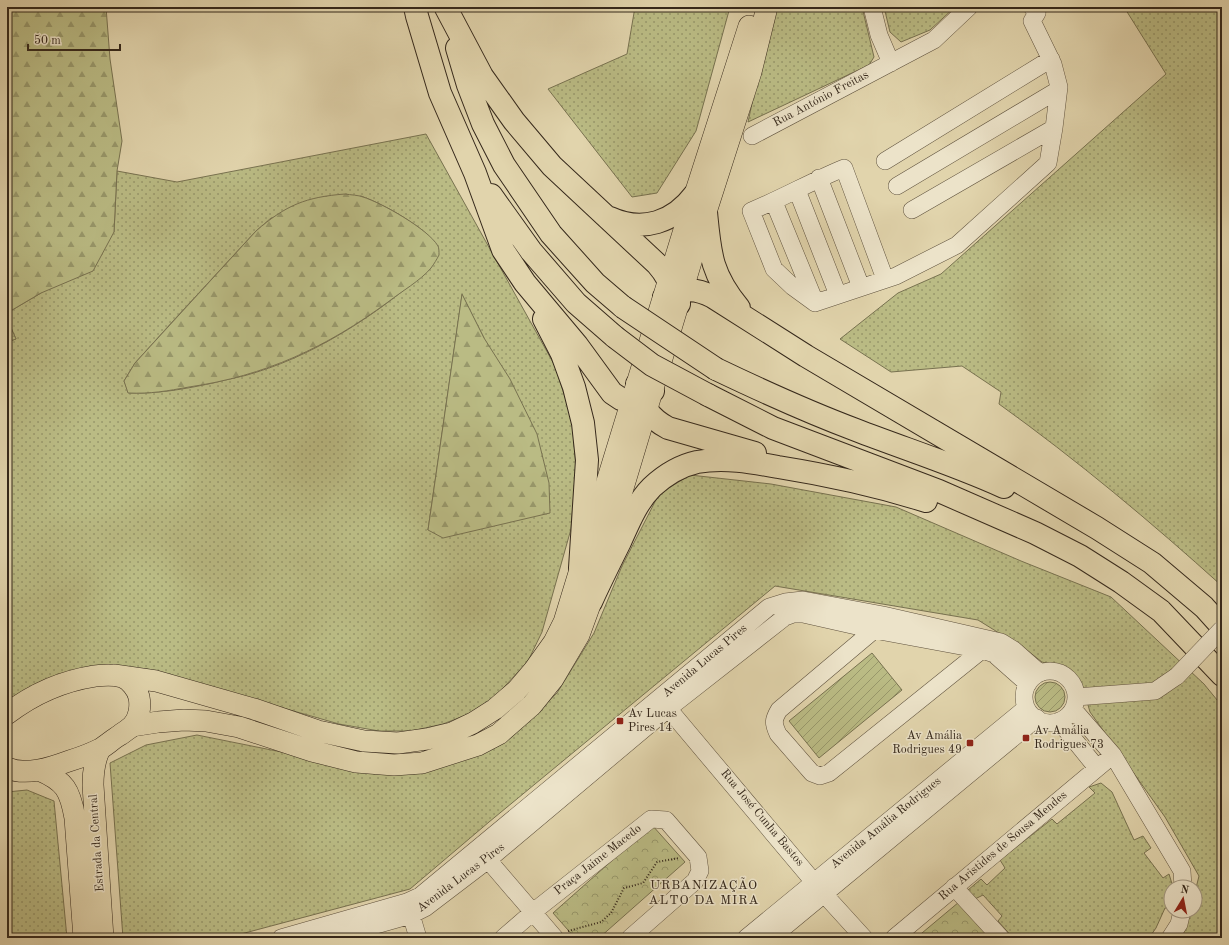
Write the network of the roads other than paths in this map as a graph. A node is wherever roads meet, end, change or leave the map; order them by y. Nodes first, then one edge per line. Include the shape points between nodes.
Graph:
1 (416, 7) edge
2 (755, 7) edge
3 (767, 7) edge
4 (872, 7) edge
5 (969, 7) edge
6 (1032, 7) edge
7 (446, 8) edge
8 (1051, 59) junction
9 (891, 62) junction
10 (1058, 90) junction
11 (1054, 128) junction
12 (752, 136) dead end
13 (885, 161) dead end
14 (475, 173) junction
15 (820, 178) junction
16 (897, 186) dead end
17 (797, 190) junction
18 (774, 202) junction
19 (701, 203) junction
20 (912, 210) dead end
21 (607, 216) junction
22 (885, 279) junction
23 (526, 283) junction
24 (861, 287) junction
25 (674, 293) junction
26 (838, 295) junction
27 (815, 303) junction
28 (758, 325) junction
29 (642, 397) junction
30 (813, 472) junction
31 (1097, 528) junction
32 (1035, 533) junction
33 (580, 568) junction
34 (591, 602) junction
35 (883, 615) junction
36 (1222, 628) edge
37 (874, 630) junction
38 (982, 650) junction
39 (114, 675) junction
40 (1222, 675) edge
41 (1034, 679) junction
42 (664, 703) junction
43 (1075, 703) junction
44 (1032, 713) junction
45 (7, 714) edge
46 (1059, 721) junction
47 (132, 726) junction
48 (100, 749) junction
49 (1113, 755) junction
50 (7, 768) edge
51 (1097, 768) junction
52 (39, 770) junction
53 (484, 854) junction
54 (1183, 879) edge
55 (954, 887) junction
56 (819, 888) junction
57 (409, 908) junction
58 (532, 912) junction
59 (1180, 919) edge
60 (338, 933) edge
61 (562, 934) edge
62 (84, 938) edge
63 (104, 938) edge
64 (281, 938) edge
65 (418, 938) edge
66 (504, 938) edge
67 (630, 938) edge
68 (746, 938) edge
69 (771, 938) edge
70 (864, 938) edge
71 (894, 938) edge
72 (1002, 938) edge
73 (1170, 938) edge

1 - 14 highway via 440,94
2 - 19 main road
3 - 19 main road via 751,72
4 - 9 street via 879,35
5 - 9 street, Rua António Freitas via 934,40
6 - 8 street via 1037,13 1032,21
7 - 21 highway via 482,76 514,121 552,166
7 - 31 highway, bridge via 468,85 483,124 504,165 551,234 595,283 623,308 716,369 855,430 982,477
8 - 10 street
8 - 13 street
9 - 12 street, Rua António Freitas
10 - 11 street
10 - 16 street
11 - 20 street
11 - 22 street via 1048,163 963,240 896,276
14 - 23 highway via 503,250
14 - 32 highway, bridge via 531,251 576,303 652,365 773,428 939,491
15 - 17 street
15 - 22 street via 844,168
15 - 24 street
17 - 18 street
17 - 26 street
18 - 27 street
18 - 27 street via 751,211 762,240 774,269
19 - 21 highway via 656,223 628,224
19 - 25 main road
19 - 28 highway via 709,246 722,285 743,312
21 - 25 highway via 658,264
22 - 24 street
23 - 29 highway via 612,393 621,399
23 - 33 highway via 562,354 574,387 583,424 587,460
24 - 26 street
25 - 28 highway via 693,290 707,294
25 - 29 main road
26 - 27 street
28 - 31 highway
29 - 30 highway via 654,419 668,428
29 - 33 main road
29 - 34 main road
30 - 32 highway via 889,490
30 - 34 highway via 723,460 695,463 670,473 651,488 638,505
31 - 36 highway via 1152,563 1204,607
32 - 40 highway via 1080,556 1161,611
33 - 39 main road via 564,622 554,642 517,690 473,723 452,733 427,739 398,743 364,741 318,731 254,709 156,681
34 - 47 main road via 579,635 553,679 532,705 498,734 478,745 422,764 356,762 312,751 239,727 206,721 184,720
35 - 37 street
35 - 41 street, Avenida Lucas Pires via 1001,642 1014,650
35 - 42 street, Avenida Lucas Pires via 803,600 769,606
36 - 43 street, bridge via 1177,676 1155,691
37 - 38 street, Avenida Lucas Pires
37 - 38 street via 779,710 774,719 778,734 812,773 820,776 829,774
37 - 42 street, Avenida Lucas Pires via 803,614 784,617
38 - 41 street, Avenida Lucas Pires via 994,654
39 - 45 main road via 63,683 27,699
39 - 47 main road via 128,680 138,694 140,708
41 - 43 street via 1048,671 1065,676 1075,689
41 - 44 street via 1024,697
42 - 53 street, Avenida Lucas Pires
42 - 56 street, Rua José Cunha Bastos
43 - 46 street via 1068,716
43 - 49 street
44 - 46 street via 1047,722
44 - 56 street, Avenida Amália Rodrigues
46 - 51 street
47 - 48 main road
48 - 52 main road
48 - 63 main road, Estrada da Central via 93,768 93,785
49 - 51 street, Rua Aristides de Sousa Mendes
49 - 54 street via 1182,871
50 - 52 main road via 14,771
51 - 55 street, Rua Aristides de Sousa Mendes
52 - 62 main road, Estrada da Central via 59,780 72,802
53 - 57 street, Avenida Lucas Pires via 420,896
53 - 58 street
55 - 71 street, Rua Aristides de Sousa Mendes
55 - 72 street
56 - 68 street, Avenida Amália Rodrigues
56 - 69 street, Avenida Amália Rodrigues
56 - 70 street, Rua José Cunha Bastos
57 - 60 street, Avenida Lucas Pires
57 - 65 street
58 - 61 street
58 - 66 street, Praça Jaime Macedo
58 - 67 street, Praça Jaime Macedo via 651,819 666,820 698,857 700,871 695,881
59 - 73 street
60 - 64 street, Avenida Lucas Pires

